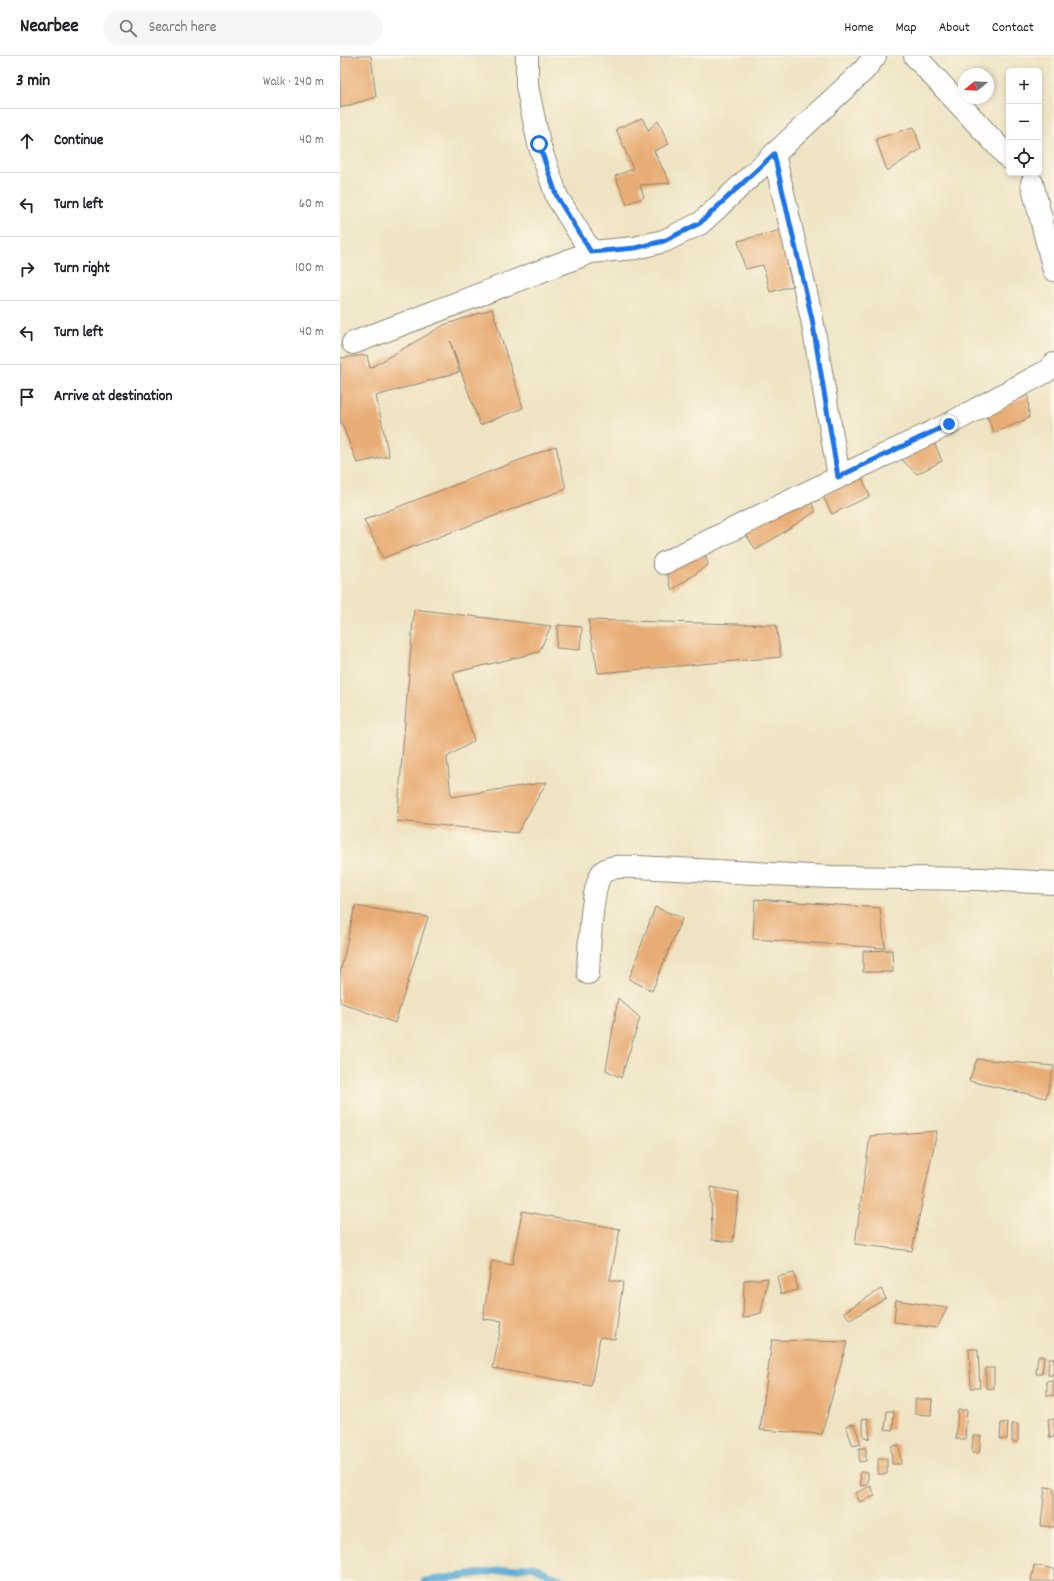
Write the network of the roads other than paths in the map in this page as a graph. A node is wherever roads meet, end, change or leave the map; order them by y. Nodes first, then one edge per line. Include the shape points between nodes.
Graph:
1 (527, 56) edge
2 (875, 56) edge
3 (915, 56) edge
4 (774, 154) junction
5 (1006, 155) edge
6 (1027, 178) edge
7 (1054, 203) edge
8 (591, 252) junction
9 (1054, 270) edge
10 (353, 343) dead end
11 (1054, 364) edge
12 (838, 477) junction
13 (664, 563) dead end
14 (1054, 883) edge
15 (588, 973) dead end

1 - 8 street via 527,86 539,144 557,197
2 - 4 street via 864,70
3 - 5 street
4 - 8 street via 700,223 664,241 635,248
4 - 12 street via 812,319
6 - 7 street
6 - 9 street
8 - 10 street
11 - 12 street via 1047,371 949,424
12 - 13 street
14 - 15 street via 609,868 602,873 596,887

